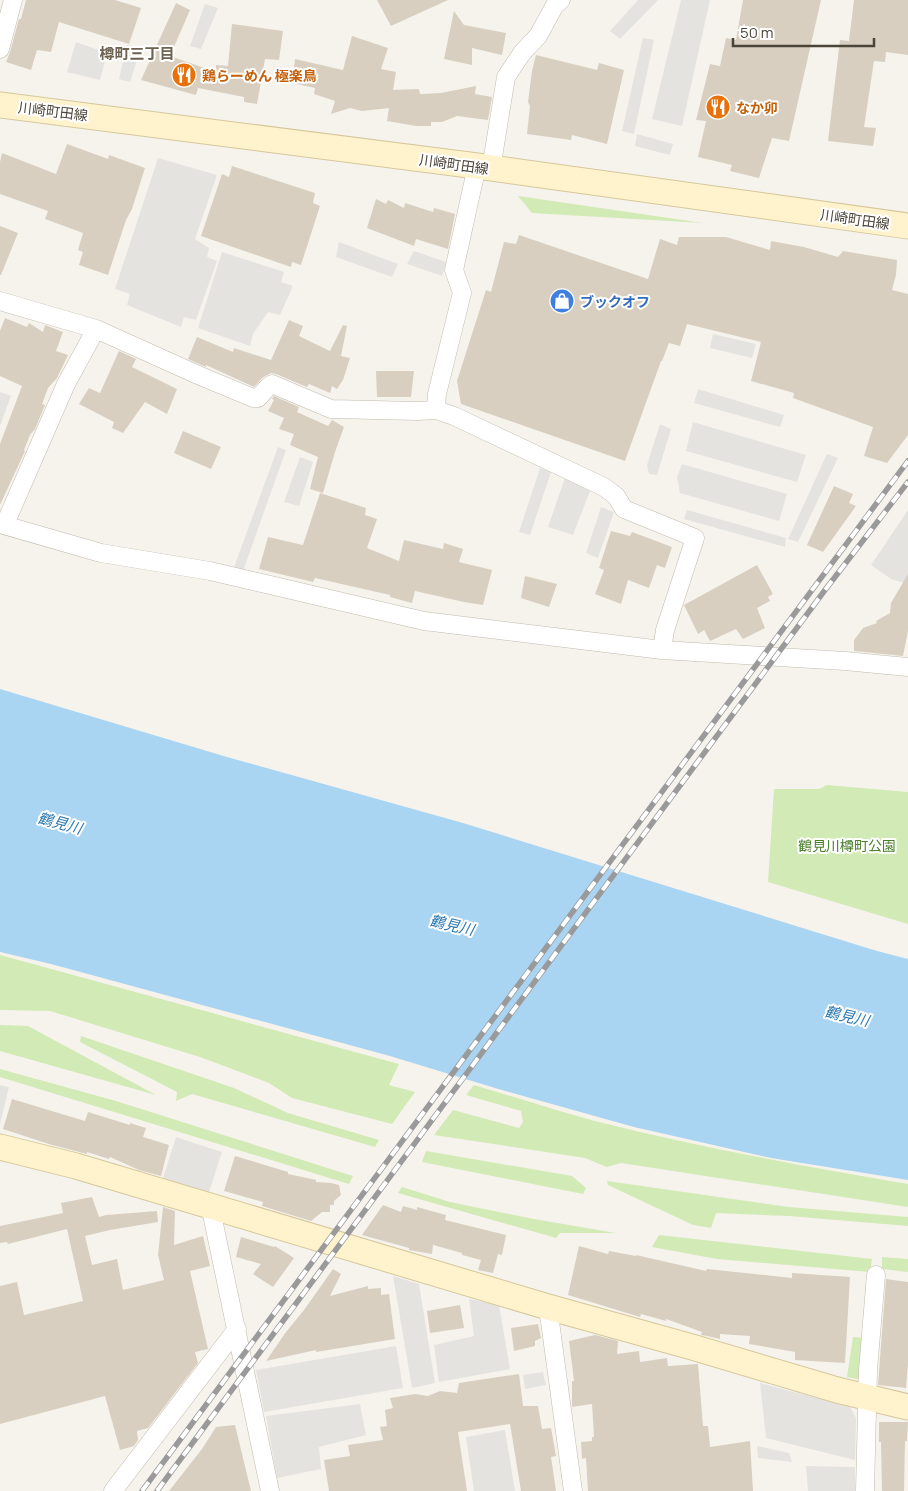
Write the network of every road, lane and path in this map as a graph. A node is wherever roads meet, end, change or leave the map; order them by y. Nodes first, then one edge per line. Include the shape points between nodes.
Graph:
1 (13, 0) edge
2 (561, 0) edge
3 (0, 49) edge
4 (0, 105) edge
5 (484, 168) junction
6 (908, 226) edge
7 (0, 301) edge
8 (96, 329) junction
9 (436, 410) junction
10 (3, 524) edge
11 (662, 650) junction
12 (908, 667) edge
13 (0, 1147) edge
14 (210, 1206) junction
15 (876, 1275) dead end
16 (548, 1307) junction
17 (237, 1329) junction
18 (867, 1397) junction
19 (908, 1407) edge
20 (113, 1491) edge
21 (270, 1491) edge
22 (573, 1491) edge
23 (865, 1491) edge

1 - 3 street
2 - 5 street via 506,77
4 - 5 street, 川崎町田線
5 - 6 street, 川崎町田線
5 - 9 street via 454,270 462,293 436,394
7 - 8 street
8 - 9 street via 253,398 258,398 272,384 331,409
8 - 10 street via 66,384
9 - 11 street via 604,487 616,496 624,509 695,538
10 - 11 street via 101,553 210,571 424,621
11 - 12 street
13 - 14 street
14 - 16 street
14 - 17 street
15 - 18 street
16 - 18 street
16 - 22 street
17 - 20 street
17 - 21 street
18 - 19 street
18 - 23 street

